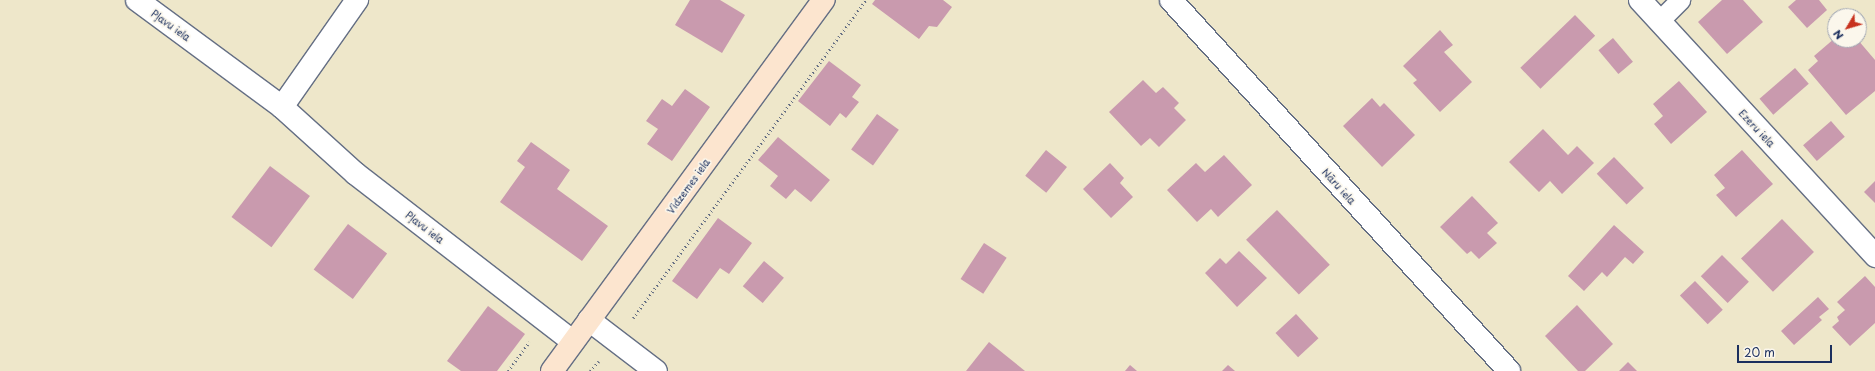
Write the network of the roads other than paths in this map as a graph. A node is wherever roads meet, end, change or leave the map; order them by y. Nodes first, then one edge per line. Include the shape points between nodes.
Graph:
1 (137, 0) edge
2 (357, 0) edge
3 (824, 0) edge
4 (1171, 0) edge
5 (1640, 0) edge
6 (1680, 0) edge
7 (1659, 20) junction
8 (282, 107) junction
9 (1875, 256) edge
10 (589, 320) junction
11 (573, 342) junction
12 (552, 371) edge
13 (656, 371) edge
14 (1509, 371) edge

1 - 8 street, Pļavu iela
2 - 8 street
3 - 10 street, Vidzemes iela
4 - 14 street, Nāru iela
5 - 7 street, Ezeru iela
6 - 7 lane
7 - 9 street, Ezeru iela
8 - 11 street, Pļavu iela via 356,174
10 - 11 street, Vidzemes iela
10 - 13 street
11 - 12 street, Vidzemes iela

